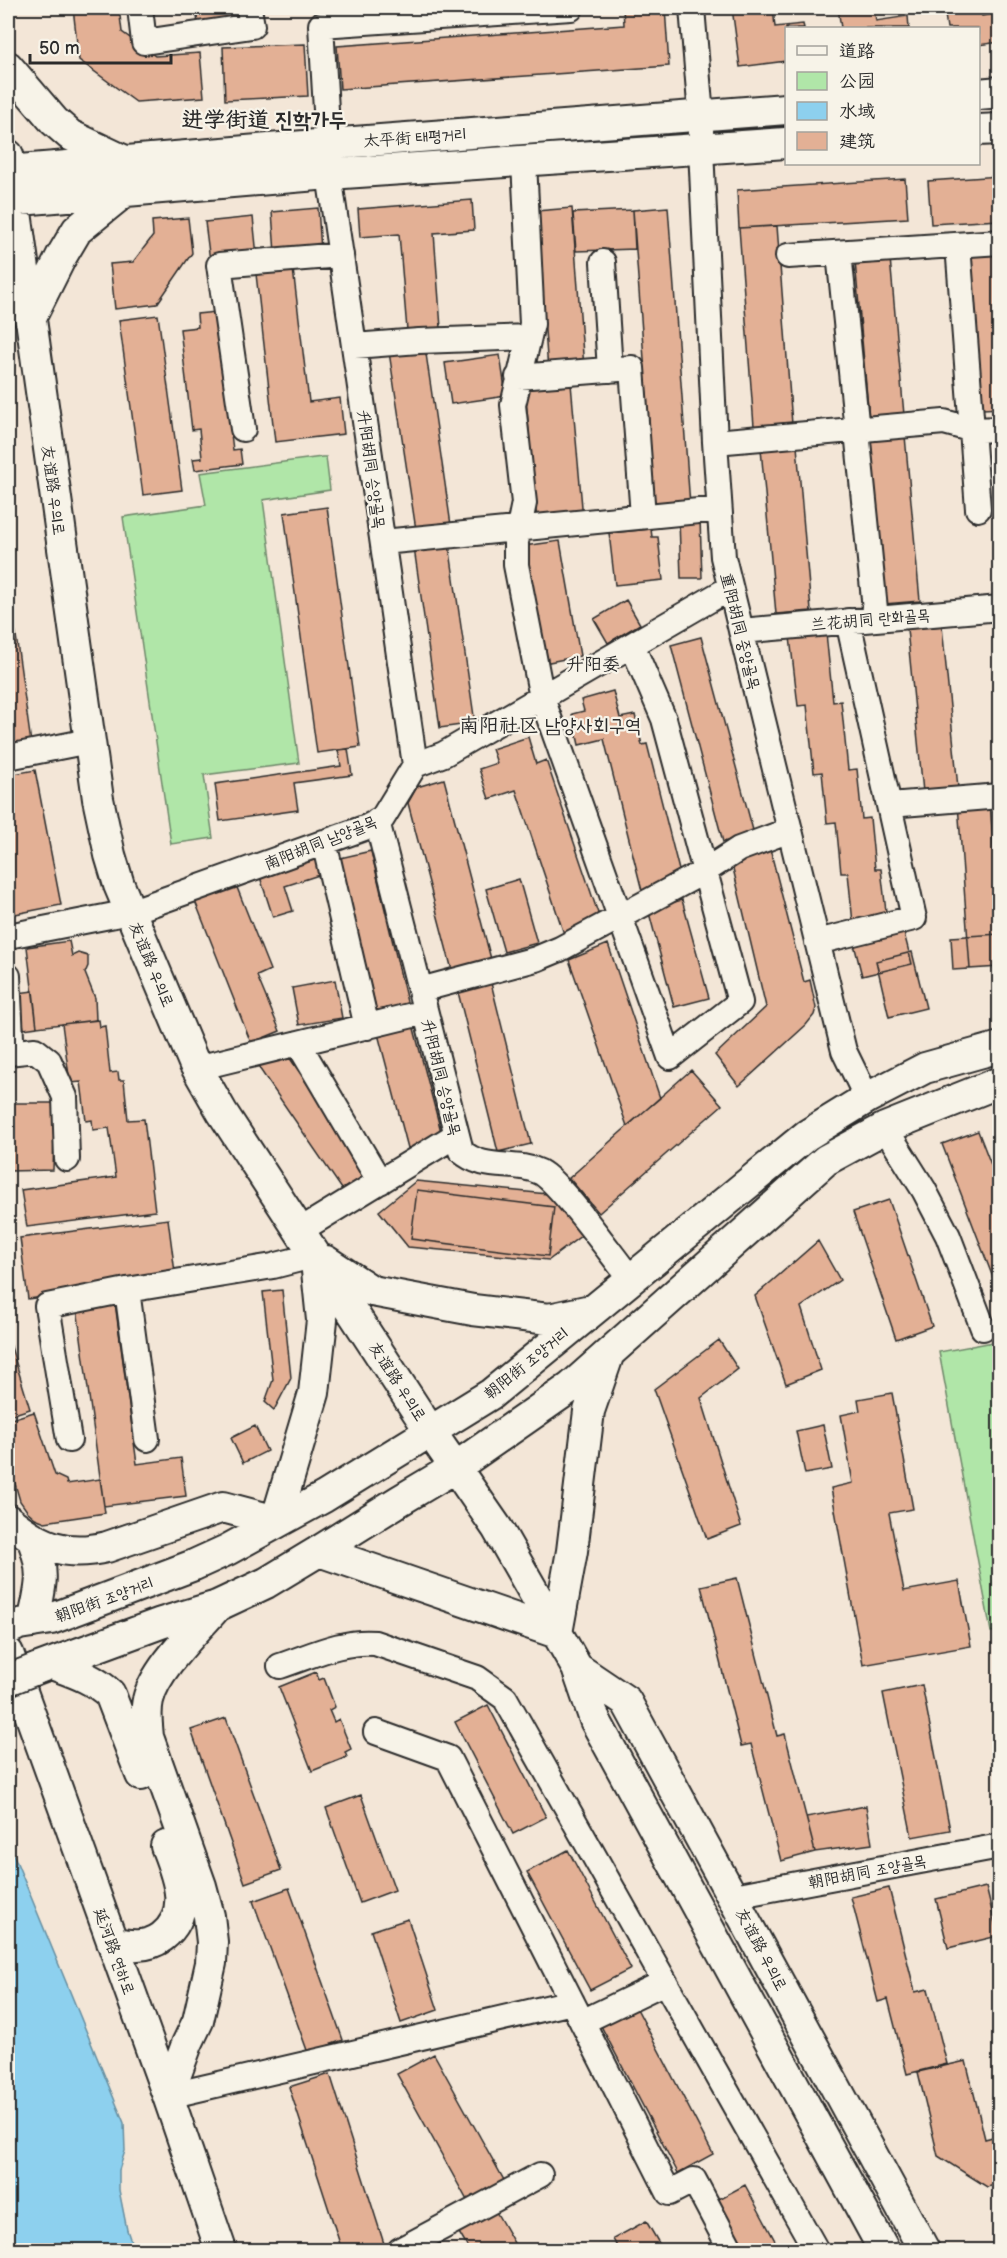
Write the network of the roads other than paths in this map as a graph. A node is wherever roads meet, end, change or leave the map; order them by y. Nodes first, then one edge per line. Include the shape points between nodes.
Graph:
1 (140, 8) edge
2 (249, 8) edge
3 (571, 8) edge
4 (692, 8) edge
5 (467, 12) edge
6 (369, 15) edge
7 (8, 67) edge
8 (999, 92) edge
9 (980, 93) edge
10 (785, 109) edge
11 (701, 116) junction
12 (999, 129) edge
13 (980, 130) edge
14 (785, 143) edge
15 (328, 144) junction
16 (701, 149) junction
17 (125, 161) junction
18 (524, 162) junction
19 (8, 166) edge
20 (329, 174) junction
21 (125, 191) junction
22 (10, 201) edge
23 (999, 242) edge
24 (958, 245) junction
25 (839, 253) junction
26 (341, 255) junction
27 (788, 256) dead end
28 (603, 262) dead end
29 (30, 319) junction
30 (528, 337) junction
31 (354, 346) junction
32 (610, 370) junction
33 (518, 377) junction
34 (243, 429) dead end
35 (999, 429) edge
36 (856, 430) junction
37 (973, 430) junction
38 (715, 442) junction
39 (719, 509) junction
40 (978, 509) dead end
41 (644, 516) junction
42 (519, 528) junction
43 (383, 542) junction
44 (730, 588) junction
45 (999, 608) edge
46 (876, 619) junction
47 (848, 621) junction
48 (741, 631) junction
49 (632, 645) junction
50 (542, 698) junction
51 (89, 741) junction
52 (8, 757) edge
53 (415, 765) junction
54 (999, 796) edge
55 (890, 805) junction
56 (377, 821) junction
57 (790, 830) junction
58 (324, 842) junction
59 (705, 872) junction
60 (130, 912) junction
61 (620, 916) junction
62 (8, 936) edge
63 (817, 942) junction
64 (8, 976) edge
65 (423, 1001) junction
66 (367, 1027) junction
67 (298, 1043) junction
68 (999, 1047) edge
69 (8, 1051) edge
70 (197, 1068) junction
71 (999, 1082) edge
72 (867, 1098) junction
73 (885, 1128) junction
74 (456, 1135) junction
75 (67, 1159) dead end
76 (380, 1182) junction
77 (308, 1243) junction
78 (630, 1278) junction
79 (127, 1290) junction
80 (592, 1309) junction
81 (983, 1328) dead end
82 (609, 1353) junction
83 (430, 1431) junction
84 (147, 1438) dead end
85 (69, 1440) dead end
86 (456, 1467) junction
87 (8, 1520) edge
88 (276, 1521) junction
89 (32, 1538) junction
90 (320, 1551) junction
91 (217, 1606) junction
92 (20, 1625) edge
93 (557, 1634) junction
94 (8, 1653) edge
95 (280, 1666) dead end
96 (44, 1667) junction
97 (578, 1668) junction
98 (8, 1680) edge
99 (8, 1710) edge
100 (376, 1732) dead end
101 (999, 1846) edge
102 (734, 1896) junction
103 (169, 1931) junction
104 (112, 1942) junction
105 (665, 1982) junction
106 (124, 2001) junction
107 (577, 2012) junction
108 (199, 2016) junction
109 (144, 2031) junction
110 (168, 2096) junction
111 (540, 2175) dead end
112 (200, 2250) edge
113 (221, 2250) edge
114 (400, 2250) edge
115 (730, 2250) edge
116 (816, 2250) edge
117 (884, 2250) edge
118 (924, 2250) edge

1 - 2 street via 144,42 252,26
3 - 5 street
4 - 11 street, 重阳胡同 중양골목
5 - 6 street
6 - 15 street via 321,25
7 - 17 main road via 70,135
8 - 9 main road
10 - 11 main road, 太平街 태평거리
11 - 15 main road, 太平街 태평거리
11 - 16 street, 重阳胡同 중양골목
12 - 13 main road
14 - 16 main road, 太平街 태평거리
15 - 17 main road, 太平街 태평거리
16 - 18 main road, 太平街 태평거리
16 - 38 street, 重阳胡同 중양골목
17 - 19 main road, 太平街 태평거리
18 - 20 main road, 太平街 태평거리
18 - 30 street via 532,324
19 - 22 main road, 友谊路 우의로
20 - 21 main road, 太平街 태평거리
20 - 26 street, 升阳胡同 승양골목
21 - 22 main road, 太平街 태평거리
21 - 29 main road via 77,230
22 - 29 main road, 友谊路 우의로
23 - 24 street
24 - 25 street
24 - 37 street
25 - 27 street
25 - 36 street
26 - 31 street, 升阳胡同 승양골목
26 - 34 street via 219,265
28 - 32 street
29 - 51 main road, 友谊路 우의로
30 - 31 street
30 - 33 street
31 - 43 street, 升阳胡同 승양골목
32 - 33 street
32 - 41 street via 632,368
33 - 42 street via 513,405 524,503
35 - 37 street
36 - 37 street via 944,422
36 - 38 street
36 - 46 street
37 - 40 street
38 - 39 street, 重阳胡同 중양골목
39 - 41 street
39 - 44 street, 重阳胡同 중양골목
41 - 42 street
42 - 43 street
42 - 50 street via 514,555
43 - 53 street, 升阳胡同 승양골목
44 - 48 street, 重阳胡同 중양골목
44 - 49 street
45 - 46 street, 兰花胡同 란화골목
46 - 47 street, 兰花胡同 란화골목
47 - 48 street, 兰花胡同 란화골목
47 - 55 street
48 - 57 street, 重阳胡同 중양골목
49 - 50 street
49 - 59 street via 664,719
50 - 53 street via 444,754
50 - 61 street
51 - 52 street
51 - 60 main road, 友谊路 우의로 via 110,855
53 - 56 street, 南阳胡同 남양골목 via 382,819
54 - 55 street
55 - 63 street via 914,918
56 - 58 street, 南阳胡同 남양골목
56 - 65 street, 升阳胡同 승양골목
57 - 59 street via 739,849
57 - 63 street, 重阳胡同 중양골목
58 - 60 street, 南阳胡同 남양골목
58 - 66 street
59 - 61 street
59 - 61 street via 740,1002 670,1058
60 - 62 street, 南阳胡同 남양골목
60 - 70 main road, 友谊路 우의로
61 - 65 street via 537,959
63 - 72 street, 重阳胡同 중양골목 via 844,1051
64 - 69 street
65 - 66 street
65 - 74 street, 升阳胡同 승양골목
66 - 67 street
67 - 70 street
67 - 76 street
68 - 72 main road, 朝阳街 조양거리 via 925,1068
69 - 75 street via 35,1050 49,1061 65,1097
70 - 77 main road, 友谊路 우의로 via 242,1145
71 - 73 main road
72 - 78 main road, 朝阳街 조양거리 via 807,1135
73 - 81 street via 948,1236
73 - 82 main road via 826,1160
74 - 76 street
74 - 78 street, 升阳胡同 승양골목 via 461,1151 470,1159 542,1173
76 - 77 street
77 - 79 street via 273,1266
77 - 80 main road via 372,1291 549,1319
77 - 83 main road, 友谊路 우의로
77 - 88 main road via 322,1320 314,1393
78 - 80 main road, 朝阳街 조양거리
79 - 84 street
79 - 85 street via 47,1306
80 - 83 main road, 朝阳街 조양거리 via 491,1394
82 - 86 main road via 571,1387
82 - 93 main road via 590,1411
83 - 86 main road, 友谊路 우의로
83 - 88 main road, 朝阳街 조양거리 via 324,1497
86 - 90 main road
86 - 93 main road, 友谊路 우의로 via 497,1528
87 - 89 main road
88 - 89 main road via 224,1508 90,1551 59,1549
88 - 92 main road, 朝阳街 조양거리 via 185,1569 51,1619
89 - 92 main road via 42,1568 41,1586
90 - 91 main road
90 - 93 main road
91 - 96 main road
91 - 108 main road via 159,1674 148,1698 146,1717 148,1737 209,1916 211,1963
93 - 97 main road, 友谊路 우의로
94 - 104 main road, 延河路 연하로
95 - 105 street via 343,1645 375,1643 477,1678 505,1698
96 - 98 main road, bridge
96 - 103 main road via 84,1676 110,1694 177,1880 180,1910
97 - 102 main road, 友谊路 우의로 via 626,1701
97 - 117 main road, 友谊路 우의로 via 595,1720
99 - 106 main road, 延河路 연하로
100 - 107 street via 448,1758
101 - 102 street, 朝阳胡同 조양골목
102 - 118 main road, 友谊路 우의로
103 - 104 main road via 146,1944
103 - 106 main road via 133,1979
104 - 106 main road, 延河路 연하로
105 - 107 street
105 - 116 street
106 - 109 main road, 延河路 연하로
106 - 112 main road, 延河路 연하로
107 - 110 street
107 - 115 street via 669,2193 694,2180
108 - 109 main road via 174,2031
108 - 110 main road
109 - 110 main road, 延河路 연하로
110 - 113 main road, 延河路 연하로
111 - 114 street

